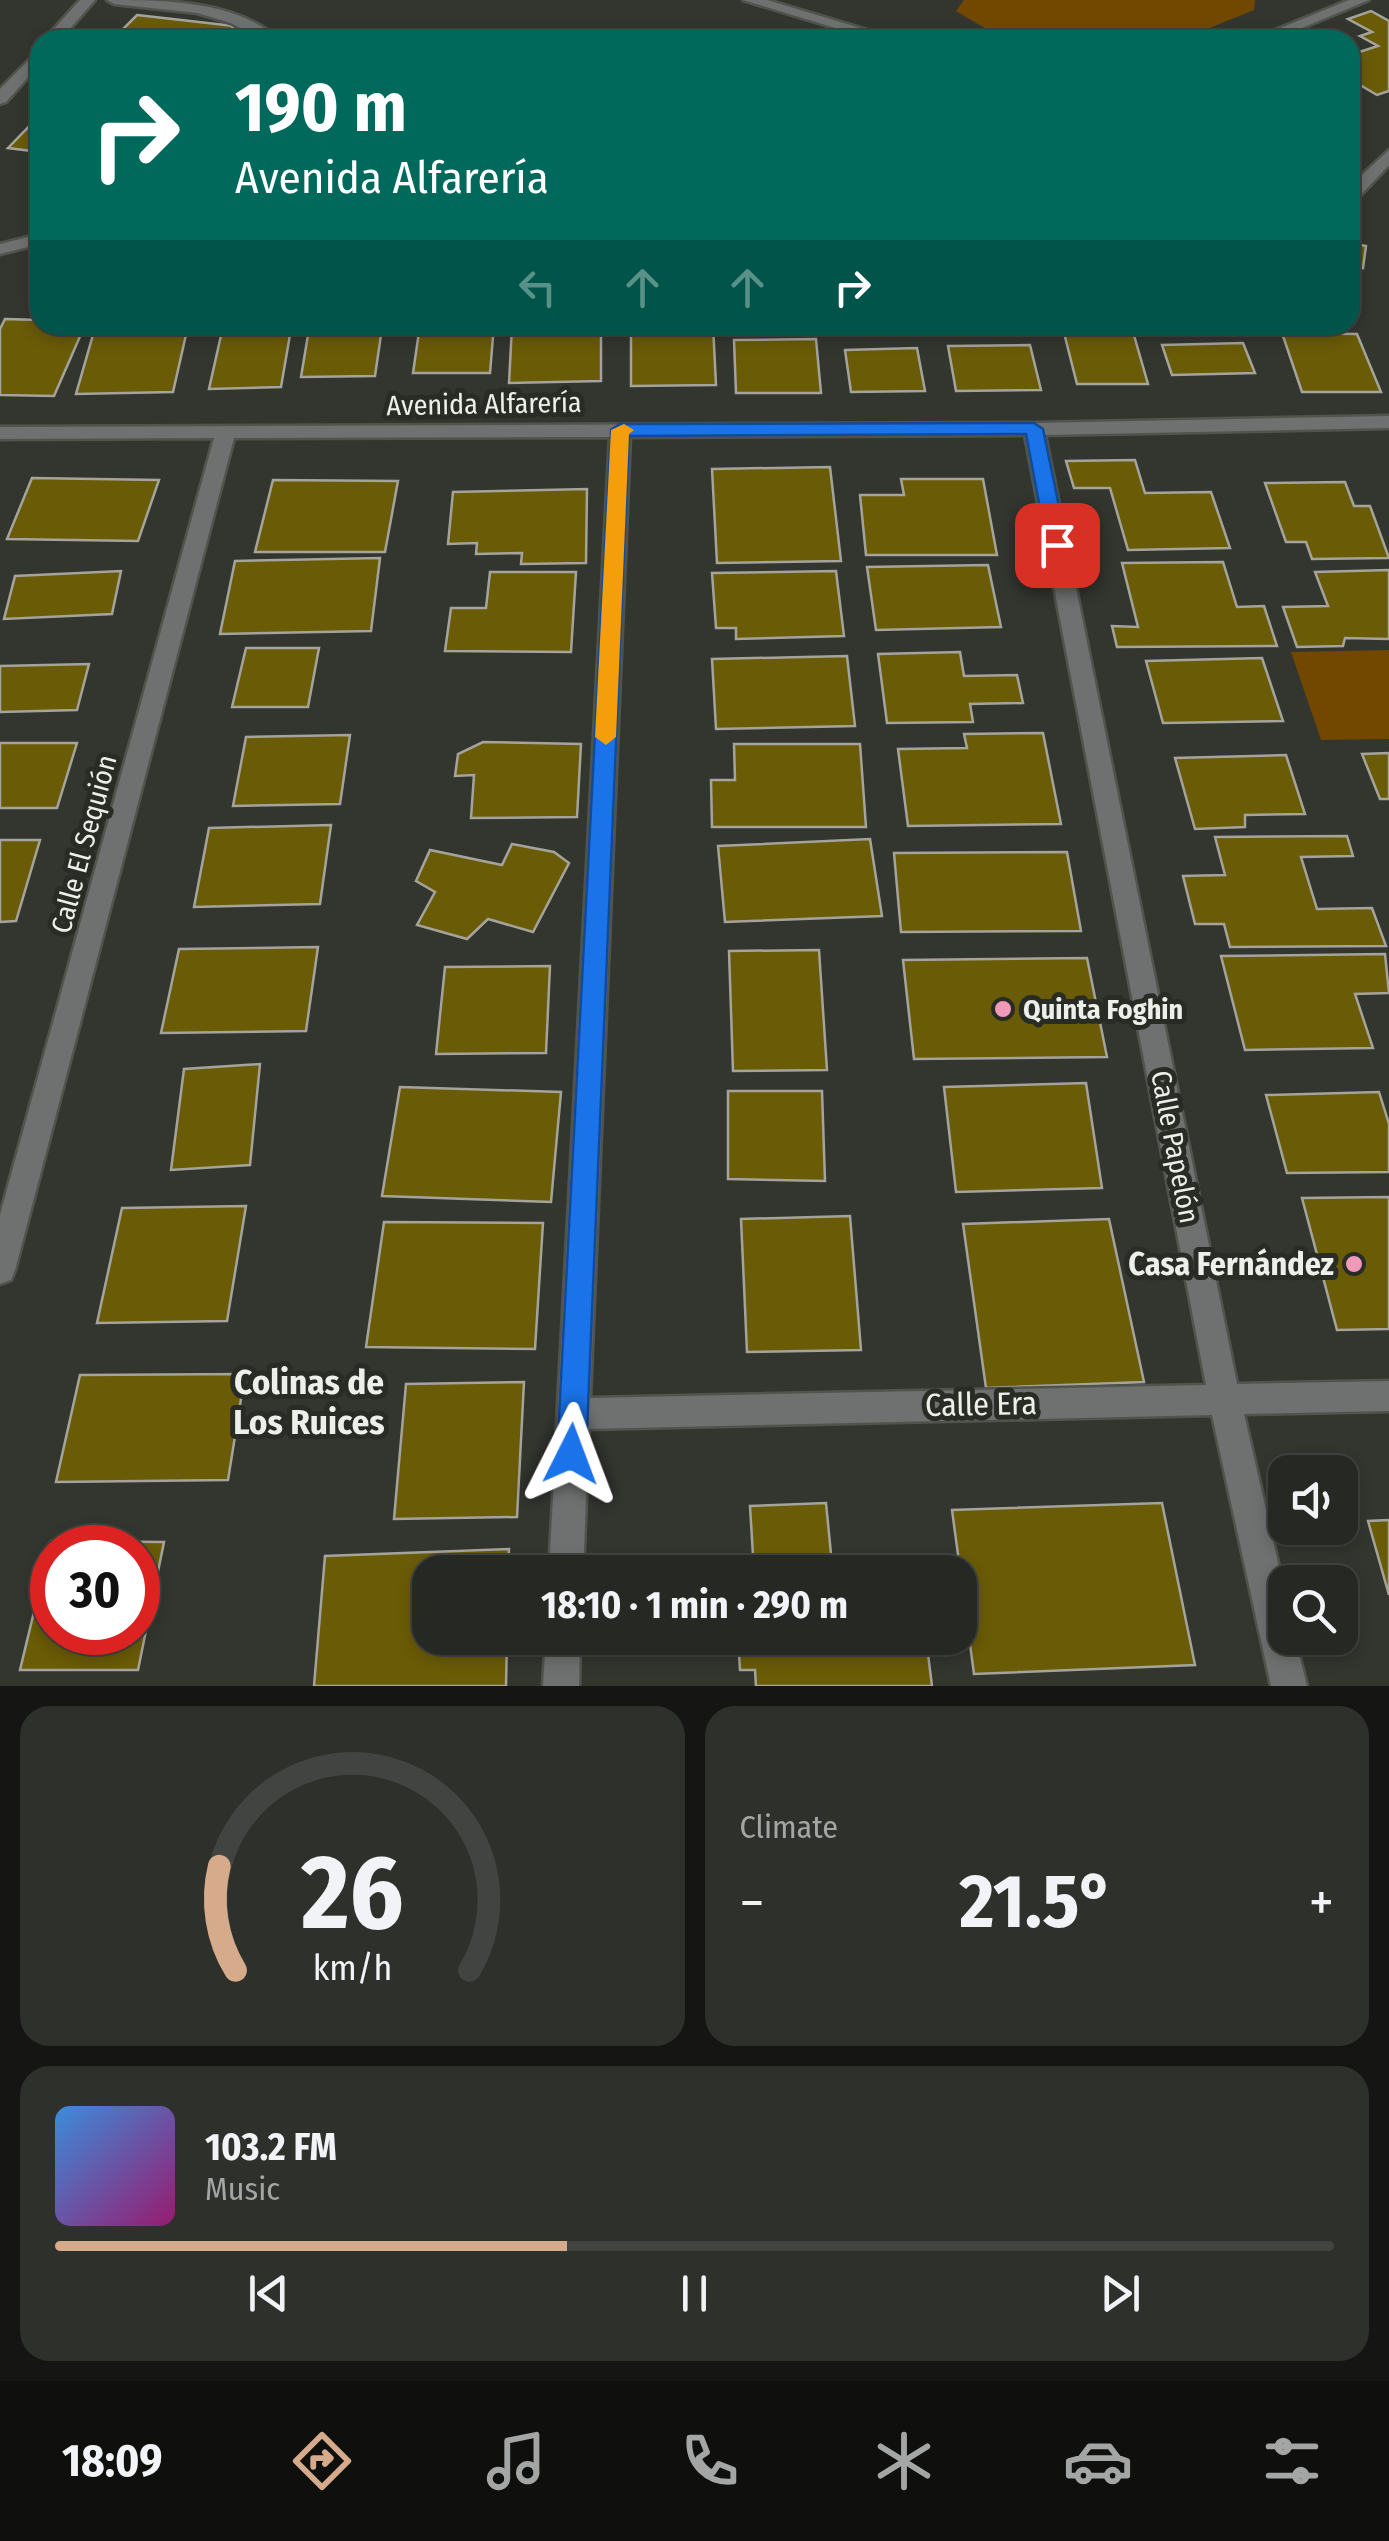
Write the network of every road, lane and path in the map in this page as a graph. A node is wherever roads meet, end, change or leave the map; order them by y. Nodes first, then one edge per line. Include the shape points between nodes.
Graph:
1 (88, 0) edge
2 (114, 0) edge
3 (1362, 0) edge
4 (759, 1) edge
5 (61, 30) edge
6 (258, 30) edge
7 (832, 30) edge
8 (1285, 30) edge
9 (30, 65) edge
10 (0, 99) edge
11 (1389, 155) edge
12 (1360, 185) edge
13 (30, 242) edge
14 (0, 249) edge
15 (1389, 422) edge
16 (1034, 429) junction
17 (620, 430) junction
18 (0, 434) edge
19 (225, 434) junction
20 (0, 1270) edge
21 (1389, 1396) edge
22 (1224, 1398) junction
23 (573, 1414) junction
24 (567, 1555) edge
25 (562, 1655) edge
26 (560, 1686) edge
27 (1289, 1686) edge

1 - 5 street
2 - 6 street via 191,7
3 - 8 street
4 - 7 street
9 - 10 street
11 - 12 street
13 - 14 street
15 - 16 street, Avenida Alfarería
16 - 17 street, Avenida Alfarería
16 - 22 street, Calle Papelón
17 - 19 street, Avenida Alfarería
17 - 23 street
18 - 19 street, Avenida Alfarería
19 - 20 street, Calle El Sequión
21 - 22 street, Calle Era
22 - 23 street, Calle Era
22 - 27 street, Calle Papelón
23 - 24 street
25 - 26 street

